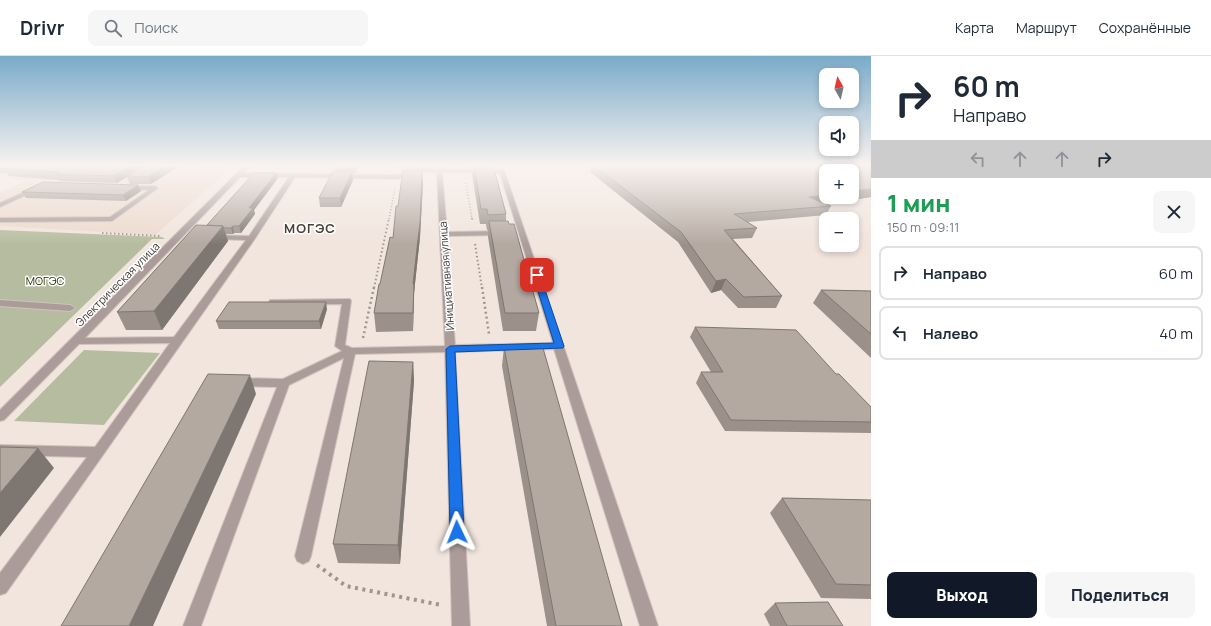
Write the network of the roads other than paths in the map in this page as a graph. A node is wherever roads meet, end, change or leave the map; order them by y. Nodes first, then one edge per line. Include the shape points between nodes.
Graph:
1 (28, 192) edge
2 (150, 192) edge
3 (224, 192) edge
4 (282, 192) edge
5 (441, 192) edge
6 (507, 192) edge
7 (0, 205) edge
8 (0, 220) edge
9 (516, 233) junction
10 (442, 234) junction
11 (203, 237) edge
12 (251, 238) junction
13 (267, 302) edge
14 (0, 303) edge
15 (70, 308) dead end
16 (177, 340) junction
17 (76, 341) junction
18 (559, 346) junction
19 (450, 349) junction
20 (355, 351) junction
21 (229, 382) edge
22 (284, 383) junction
23 (0, 417) edge
24 (0, 450) edge
25 (98, 452) junction
26 (303, 556) road end
27 (0, 587) edge
28 (192, 626) edge
29 (462, 626) edge
30 (649, 626) edge

1 - 7 street
2 - 8 street via 112,219
3 - 17 street, Электрическая улица via 183,237
4 - 12 street
5 - 10 street, Инициативная улица
6 - 9 street
9 - 10 street
9 - 18 street
10 - 19 street, Инициативная улица
11 - 12 street
12 - 16 street
13 - 20 street via 347,301 340,346
14 - 15 street
16 - 17 street
16 - 25 street
17 - 23 street, Электрическая улица
18 - 19 street
18 - 30 street
19 - 20 street
19 - 29 street, Инициативная улица
20 - 22 street
20 - 26 street
21 - 22 street
22 - 28 street
24 - 25 street
25 - 27 street

